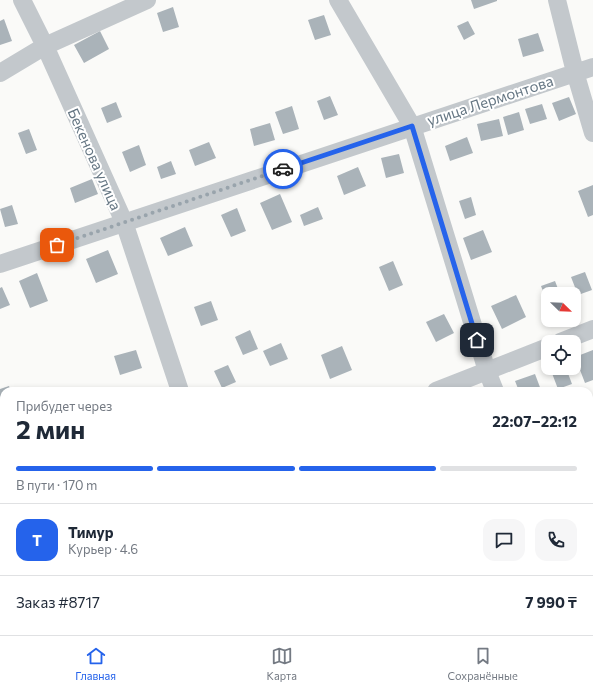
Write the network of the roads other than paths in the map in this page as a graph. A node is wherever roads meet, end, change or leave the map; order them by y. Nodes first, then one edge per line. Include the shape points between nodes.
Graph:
1 (22, 0) edge
2 (147, 0) edge
3 (338, 0) edge
4 (557, 0) edge
5 (45, 46) junction
6 (593, 67) edge
7 (575, 72) junction
8 (0, 73) edge
9 (412, 126) junction
10 (593, 133) edge
11 (124, 222) junction
12 (0, 264) edge
13 (593, 329) edge
14 (578, 335) edge
15 (541, 350) edge
16 (487, 371) junction
17 (179, 387) edge
18 (446, 387) edge
19 (493, 387) edge

1 - 5 street, Бекенова улица
2 - 5 street
3 - 9 street
4 - 7 street
5 - 8 street
5 - 11 street, Бекенова улица
6 - 7 street, улица Лермонтова
7 - 9 street, улица Лермонтова
7 - 10 street
9 - 11 street, улица Лермонтова
9 - 16 street
11 - 12 street, улица Лермонтова
11 - 17 street, Бекенова улица
13 - 14 street
15 - 16 street
16 - 18 street
16 - 19 street

